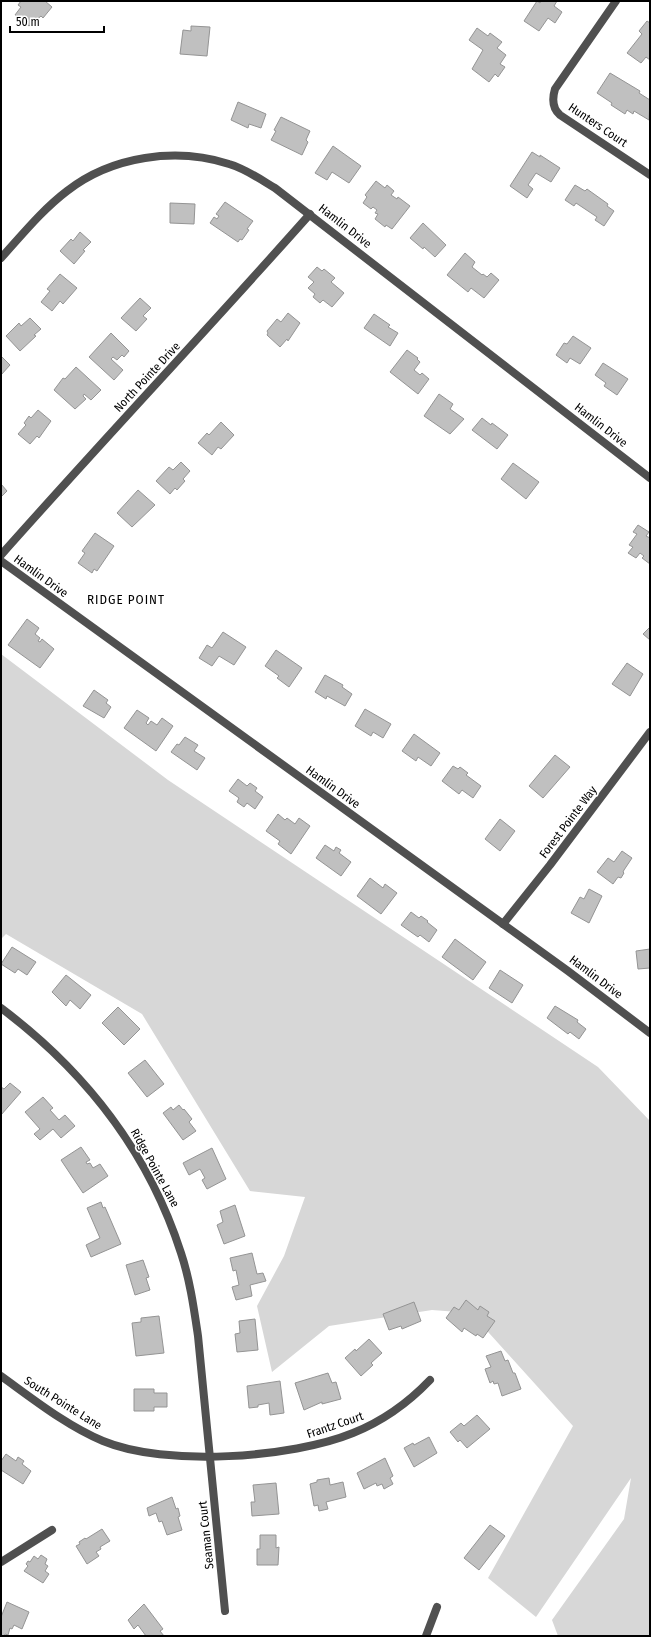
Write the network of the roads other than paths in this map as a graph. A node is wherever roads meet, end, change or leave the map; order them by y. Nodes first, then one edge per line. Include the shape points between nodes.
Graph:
1 (616, 1) edge
2 (650, 175) edge
3 (310, 214) junction
4 (1, 258) edge
5 (650, 478) edge
6 (1, 555) edge
7 (1, 561) edge
8 (650, 732) edge
9 (503, 924) junction
10 (1, 1008) edge
11 (650, 1033) edge
12 (1, 1376) edge
13 (430, 1380) dead end
14 (210, 1456) junction
15 (52, 1530) dead end
16 (1, 1562) edge
17 (438, 1607) dead end
18 (225, 1611) dead end
19 (426, 1636) edge

1 - 2 street, Hunters Court via 555,89 553,105 557,112
3 - 4 street, Hamlin Drive via 275,188 230,164 186,156 149,157 107,169 68,190 47,208
3 - 5 street, Hamlin Drive
3 - 6 street, North Pointe Drive
7 - 9 street, Hamlin Drive
8 - 9 street, Forest Pointe Way
9 - 11 street, Hamlin Drive
10 - 14 street, Ridge Pointe Lane via 55,1052 111,1116 133,1149 169,1217 182,1255 191,1294 198,1336
12 - 14 street, South Pointe Lane via 82,1431 104,1441 149,1454
13 - 14 street, Frantz Court via 398,1409 354,1433 328,1442 301,1449
14 - 18 street, Seaman Court
15 - 16 street
17 - 19 street

